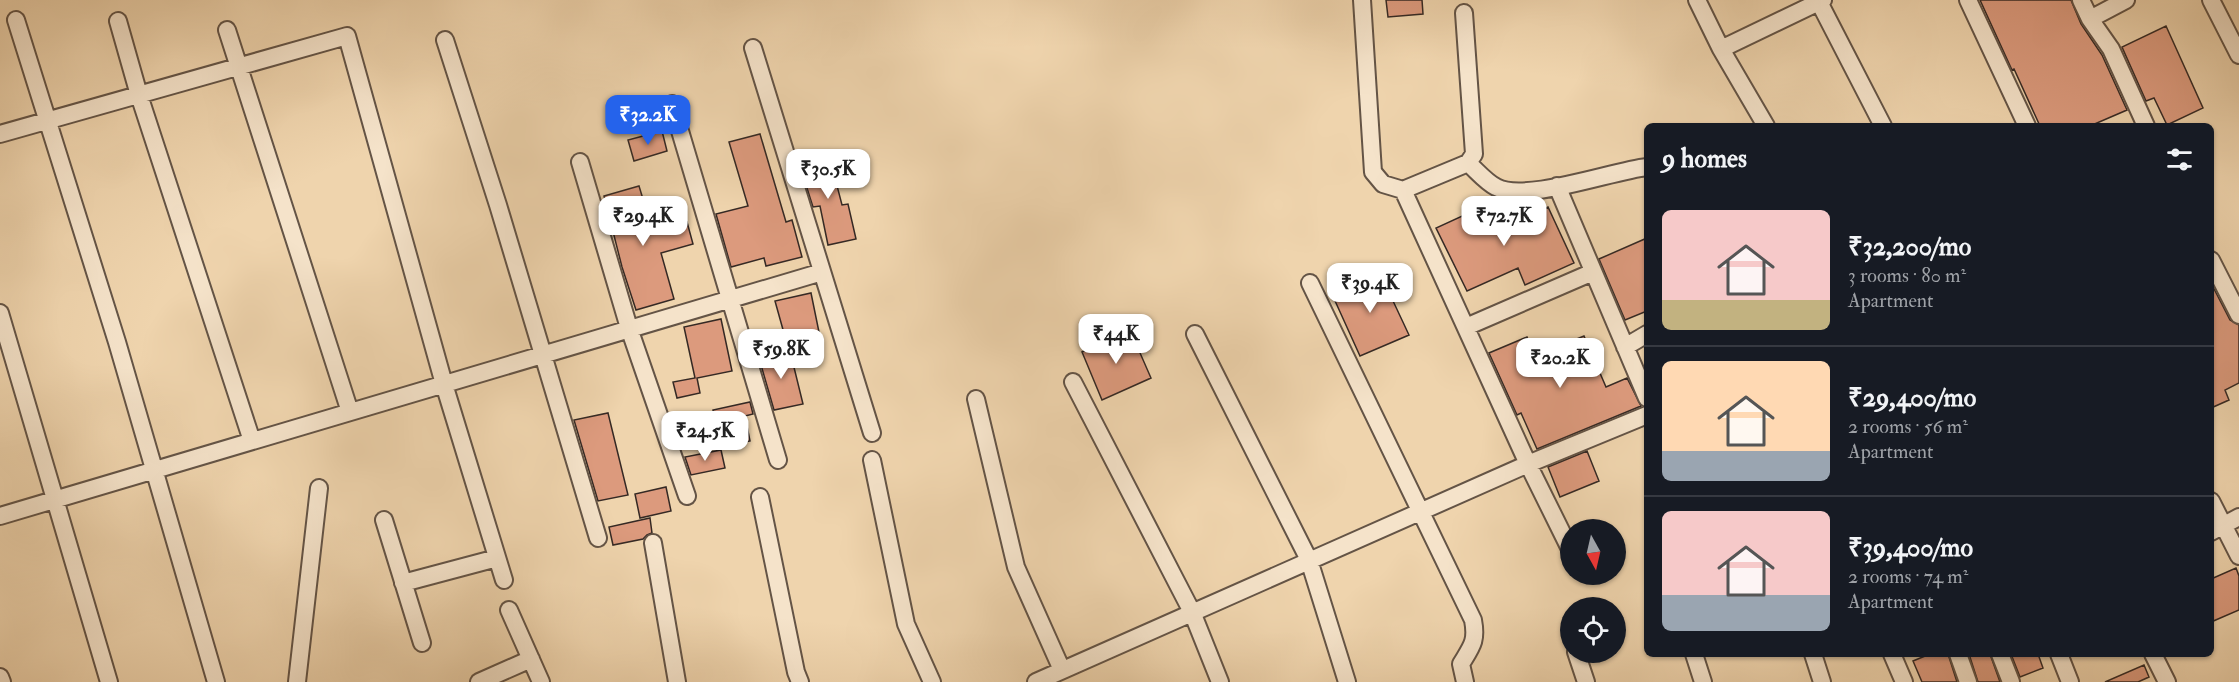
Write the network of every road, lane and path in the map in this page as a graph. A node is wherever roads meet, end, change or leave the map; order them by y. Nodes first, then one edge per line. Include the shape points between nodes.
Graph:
1 (1362, 0) edge
2 (1697, 0) edge
3 (1968, 0) edge
4 (2080, 0) edge
5 (2126, 0) edge
6 (2211, 0) edge
7 (1820, 1) edge
8 (1464, 13) dead end
9 (2090, 19) junction
10 (16, 20) dead end
11 (118, 21) dead end
12 (227, 30) dead end
13 (445, 40) dead end
14 (753, 48) dead end
15 (1721, 49) junction
16 (2239, 55) edge
17 (240, 65) junction
18 (139, 95) junction
19 (672, 104) dead end
20 (46, 121) junction
21 (1760, 123) edge
22 (1881, 123) edge
23 (2026, 123) edge
24 (2145, 123) edge
25 (0, 134) edge
26 (580, 162) dead end
27 (1468, 163) junction
28 (1644, 167) edge
29 (1557, 186) junction
30 (1404, 189) junction
31 (2214, 266) edge
32 (822, 272) junction
33 (1593, 272) junction
34 (1310, 284) dead end
35 (730, 300) junction
36 (0, 313) edge
37 (2239, 315) edge
38 (1466, 327) junction
39 (629, 328) junction
40 (1195, 334) dead end
41 (1644, 336) edge
42 (1625, 347) junction
43 (543, 355) junction
44 (1073, 382) dead end
45 (444, 384) junction
46 (1644, 391) edge
47 (976, 399) dead end
48 (350, 412) junction
49 (1644, 416) edge
50 (872, 433) dead end
51 (252, 441) junction
52 (778, 460) dead end
53 (872, 460) dead end
54 (1528, 464) junction
55 (154, 470) junction
56 (320, 488) dead end
57 (687, 496) dead end
58 (760, 497) dead end
59 (56, 499) junction
60 (1420, 512) junction
61 (0, 516) edge
62 (2239, 517) edge
63 (384, 520) dead end
64 (1560, 529) edge
65 (2217, 529) edge
66 (598, 538) dead end
67 (653, 543) dead end
68 (2239, 556) edge
69 (497, 558) junction
70 (1309, 560) junction
71 (504, 580) dead end
72 (403, 583) junction
73 (509, 610) dead end
74 (1192, 612) junction
75 (422, 643) dead end
76 (1695, 657) edge
77 (1814, 657) edge
78 (1893, 657) edge
79 (1959, 657) edge
80 (2001, 657) edge
81 (2060, 657) edge
82 (2154, 657) edge
83 (531, 659) junction
84 (1580, 663) edge
85 (1062, 670) junction
86 (0, 677) edge
87 (2, 682) edge
88 (109, 682) edge
89 (216, 682) edge
90 (297, 682) edge
91 (479, 682) edge
92 (541, 682) edge
93 (677, 682) edge
94 (800, 682) edge
95 (932, 682) edge
96 (1036, 682) edge
97 (1220, 682) edge
98 (1347, 682) edge
99 (1465, 682) edge
100 (1586, 682) edge
101 (1703, 682) edge
102 (1822, 682) edge
103 (1904, 682) edge
104 (1968, 682) edge
105 (2011, 682) edge
106 (2070, 682) edge
107 (2167, 682) edge

1 - 30 street via 1372,172 1383,184
2 - 15 street
3 - 23 street
4 - 9 street
5 - 9 street
6 - 16 street
7 - 15 street
7 - 22 street
8 - 27 street via 1474,154
9 - 24 street via 2110,49
10 - 20 street
11 - 18 street
12 - 17 street
13 - 43 street
14 - 32 street
15 - 21 street
17 - 18 street
17 - 45 street via 347,36
17 - 48 street
18 - 20 street
18 - 51 street
19 - 35 street
20 - 25 street
20 - 55 street
26 - 39 street
27 - 29 street via 1497,188 1517,193
27 - 30 street
28 - 29 street
29 - 33 street
30 - 38 street
31 - 37 street
32 - 35 street
32 - 50 street
33 - 38 street
33 - 42 street
34 - 60 street
35 - 39 street
35 - 52 street
36 - 59 street
38 - 54 street
39 - 43 street
39 - 57 street
40 - 70 street
41 - 42 street
42 - 46 street
43 - 45 street
43 - 66 street
44 - 74 street
45 - 48 street
45 - 69 street
47 - 85 street via 1016,567
48 - 51 street
49 - 54 street
51 - 55 street
53 - 95 street via 906,624
54 - 60 street
54 - 64 street
55 - 59 street
55 - 89 street
56 - 90 street
58 - 94 street
59 - 61 street
59 - 88 street
60 - 70 street
60 - 99 street via 1473,620 1476,636 1461,664
62 - 65 street
63 - 72 street
65 - 68 street
67 - 93 street
69 - 71 street
69 - 72 street
70 - 74 street
70 - 98 street
72 - 75 street
73 - 83 street
74 - 85 street
74 - 97 street
76 - 101 street
77 - 102 street
78 - 103 street
79 - 104 street
80 - 105 street
81 - 106 street
82 - 107 street
83 - 91 street
83 - 92 street
84 - 100 street
85 - 96 street
86 - 87 street

